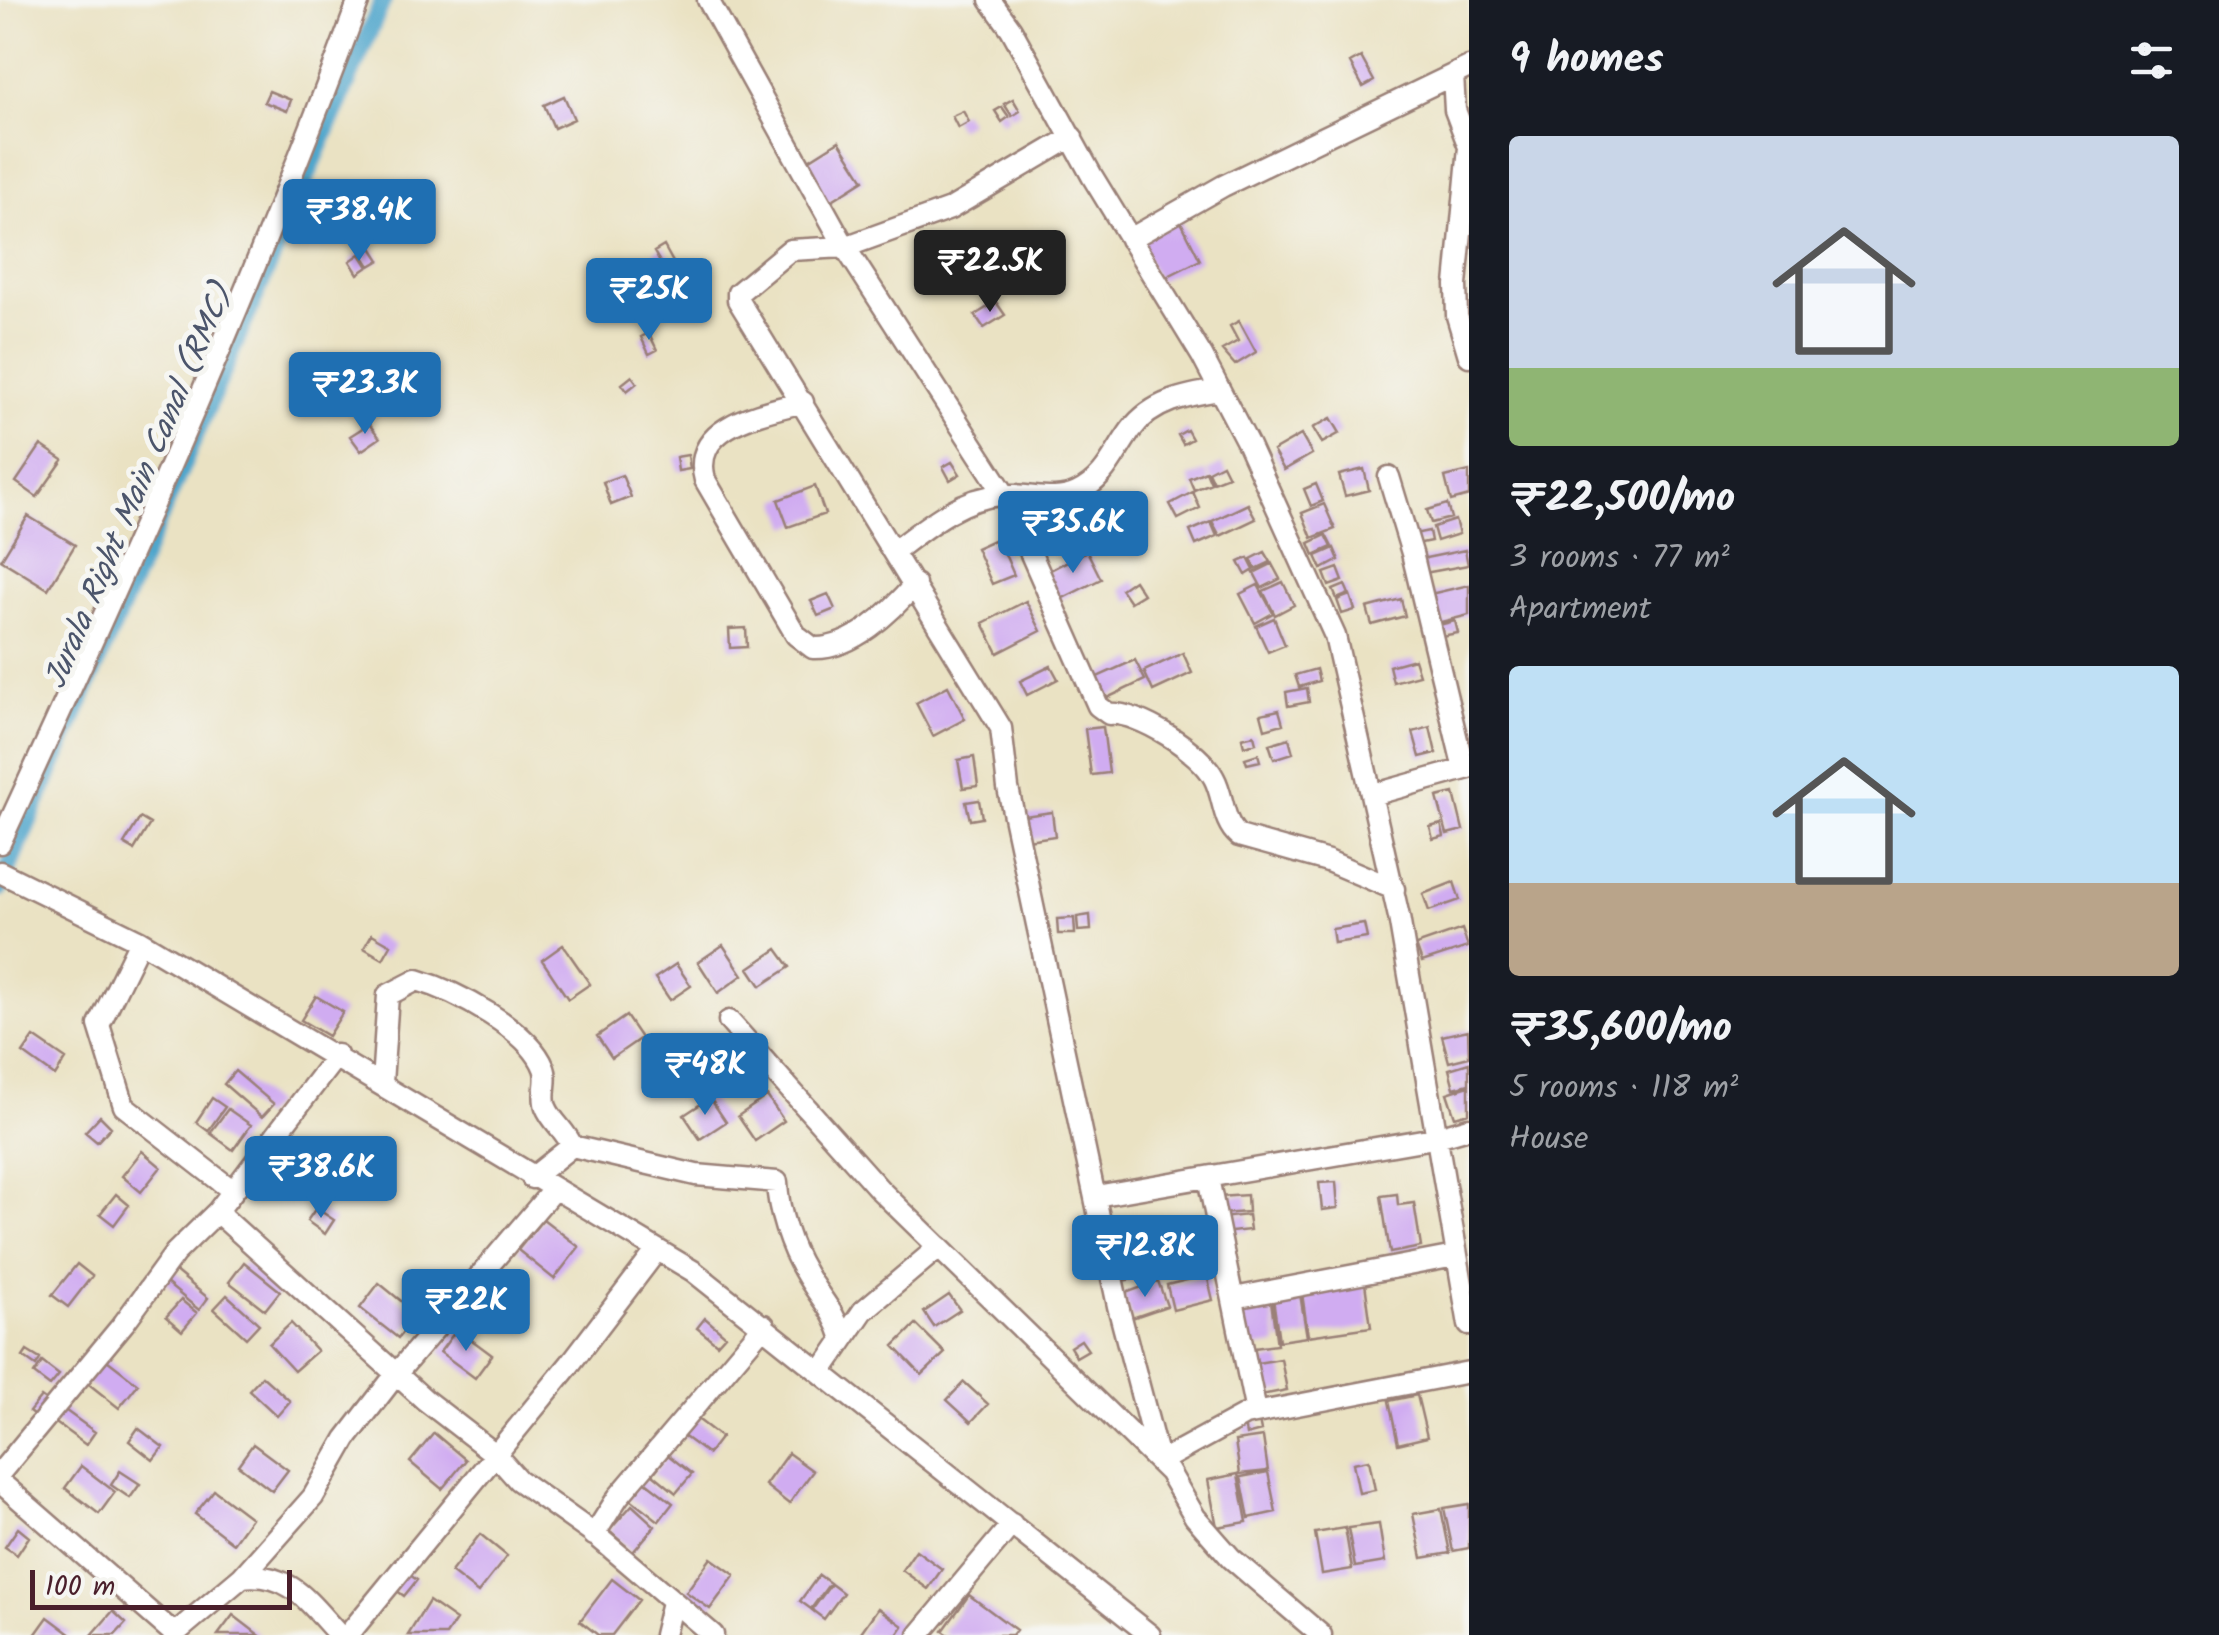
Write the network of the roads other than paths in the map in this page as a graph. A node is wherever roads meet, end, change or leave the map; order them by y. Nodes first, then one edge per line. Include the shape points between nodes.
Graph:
1 (359, 0) edge
2 (708, 0) edge
3 (990, 0) edge
4 (1461, 71) edge
5 (1072, 137) junction
6 (1130, 238) junction
7 (845, 247) junction
8 (1469, 356) edge
9 (1220, 390) junction
10 (802, 402) junction
11 (1389, 477) dead end
12 (1006, 495) junction
13 (894, 551) junction
14 (914, 584) junction
15 (1467, 768) edge
16 (1372, 795) junction
17 (0, 844) edge
18 (0, 872) edge
19 (1394, 889) junction
20 (140, 941) junction
21 (729, 1021) dead end
22 (337, 1055) junction
23 (382, 1082) junction
24 (1469, 1128) edge
25 (1434, 1138) junction
26 (572, 1146) junction
27 (532, 1178) junction
28 (1208, 1178) junction
29 (552, 1190) junction
30 (233, 1191) junction
31 (1096, 1196) junction
32 (218, 1212) junction
33 (939, 1248) junction
34 (656, 1250) junction
35 (1456, 1256) junction
36 (1234, 1298) junction
37 (764, 1324) junction
38 (1469, 1325) edge
39 (844, 1339) junction
40 (822, 1371) junction
41 (1469, 1372) edge
42 (397, 1374) junction
43 (1256, 1412) junction
44 (495, 1454) junction
45 (1159, 1462) junction
46 (0, 1473) edge
47 (0, 1482) edge
48 (1012, 1524) junction
49 (594, 1535) junction
50 (242, 1577) junction
51 (672, 1602) junction
52 (922, 1634) edge
53 (339, 1635) edge
54 (348, 1635) edge
55 (664, 1635) edge
56 (713, 1635) edge
57 (1150, 1635) edge
58 (1322, 1635) edge

1 - 17 street via 166,480
2 - 7 street
3 - 5 street
4 - 6 street
4 - 8 street via 1455,110 1469,147 1456,286
5 - 6 street
5 - 7 street via 950,209
6 - 9 street
7 - 10 street via 790,250 738,294
7 - 12 street
9 - 12 street via 1174,398 1153,411 1135,424 1114,462 1074,495
9 - 16 street via 1334,636
10 - 13 street
10 - 14 street via 719,433 702,459 705,480 796,635 813,648 838,642 890,612
11 - 15 street
12 - 13 street via 963,504
12 - 19 street via 1102,711 1158,729 1208,769 1239,836 1328,861
13 - 14 street
14 - 31 street via 1002,728 1008,788
15 - 16 street
16 - 19 street
18 - 20 street
19 - 25 street
20 - 22 street
20 - 30 street via 99,1025 120,1097 132,1114
21 - 33 street via 810,1116
22 - 23 street
22 - 30 street
23 - 26 street via 388,995 417,980 512,1027 536,1052 547,1073 545,1105
23 - 27 street
24 - 25 street
25 - 28 street
25 - 35 street
26 - 27 street
26 - 39 street via 696,1175 777,1182 798,1258
27 - 29 street
28 - 31 street
28 - 36 street
29 - 34 street
29 - 42 street
30 - 32 street
31 - 45 street
32 - 42 street
32 - 46 street via 175,1252
33 - 39 street via 878,1295
33 - 45 street
34 - 37 street
34 - 44 street
35 - 36 street
35 - 38 street
36 - 43 street
37 - 40 street
37 - 49 street via 618,1497
39 - 40 street
40 - 48 street
41 - 43 street
42 - 44 street
42 - 50 street via 346,1439 313,1497
43 - 45 street
44 - 49 street via 532,1492
44 - 54 street
45 - 58 street via 1231,1558
47 - 50 street via 174,1632
48 - 52 street
48 - 57 street
49 - 51 street
50 - 53 street via 282,1579
51 - 55 street
51 - 56 street

